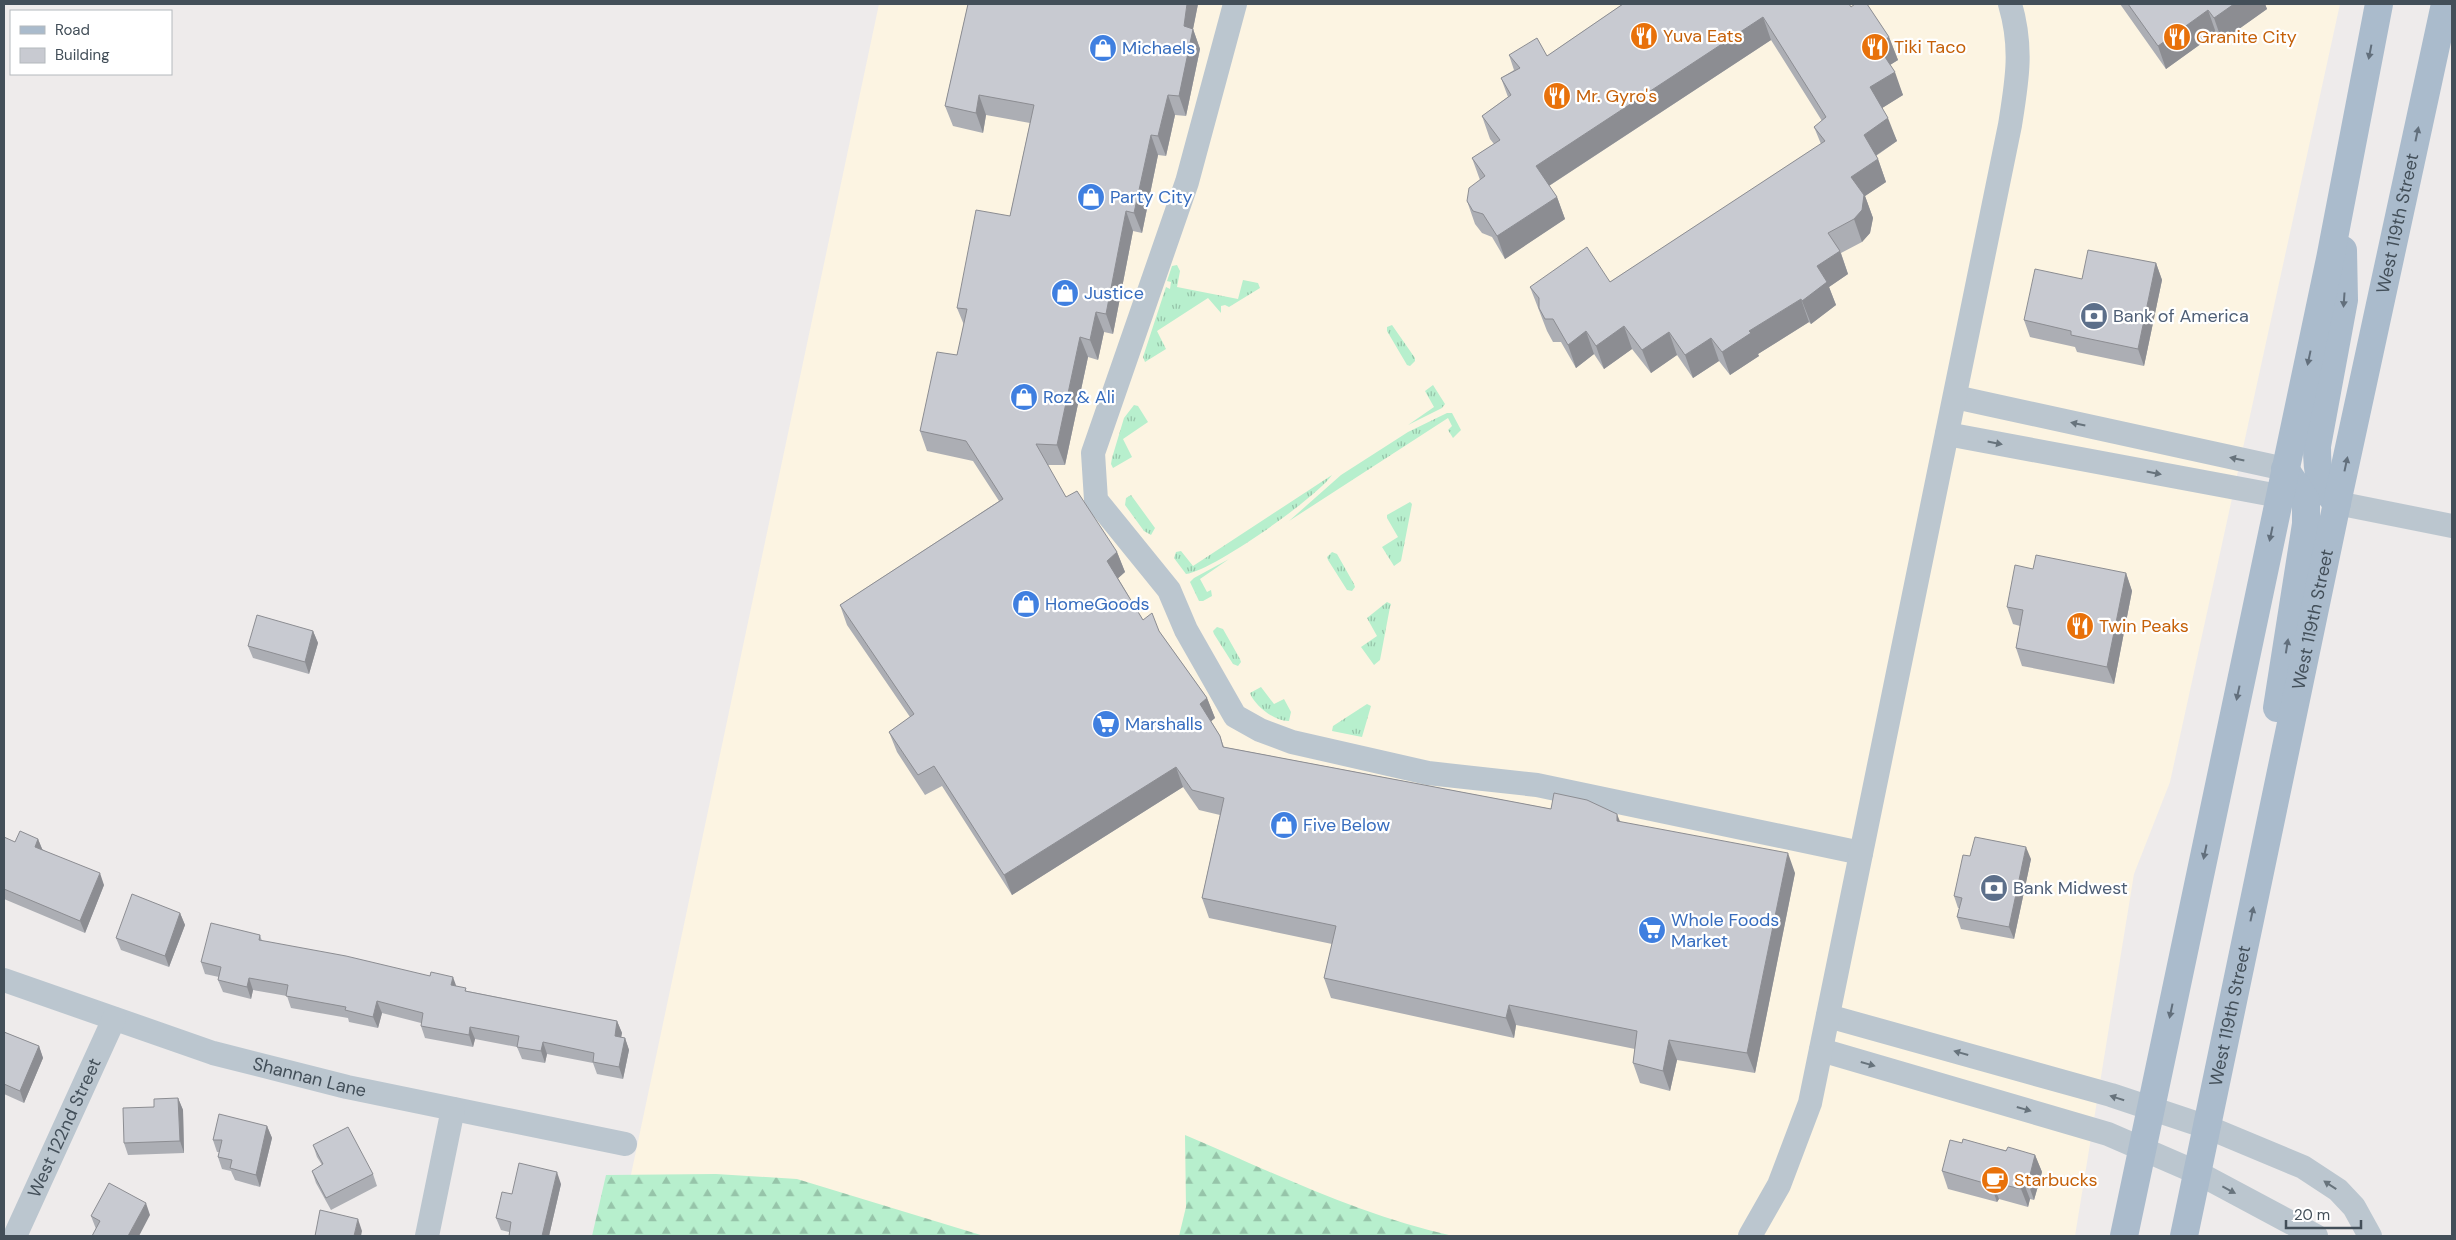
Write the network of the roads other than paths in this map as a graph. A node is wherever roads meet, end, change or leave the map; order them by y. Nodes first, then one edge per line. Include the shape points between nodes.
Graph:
1 (1236, 4) edge
2 (2010, 4) edge
3 (2379, 4) edge
4 (2445, 4) edge
5 (2342, 199) junction
6 (1955, 397) junction
7 (1947, 434) junction
8 (2285, 469) junction
9 (2279, 496) junction
10 (2338, 503) junction
11 (2452, 526) edge
12 (2265, 851) junction
13 (1861, 853) junction
14 (4, 980) edge
15 (1828, 1016) junction
16 (114, 1019) junction
17 (1821, 1050) junction
18 (454, 1108) junction
19 (2151, 1108) junction
20 (2207, 1127) junction
21 (625, 1144) dead end
22 (2142, 1148) junction
23 (2198, 1173) junction
24 (15, 1236) edge
25 (427, 1236) edge
26 (1750, 1236) edge
27 (2124, 1236) edge
28 (2184, 1236) edge
29 (2316, 1236) edge
30 (2370, 1236) edge

1 - 13 street via 1187,182 1093,453 1096,500 1168,590 1186,630 1235,716 1292,742 1428,773 1538,786
2 - 6 street via 2016,24 2019,70
3 -> 5 main road
10 -> 4 main road, West 119th Street
5 -> 8 main road
5 -> 10 main road via 2344,300 2317,446 2317,468 2324,489
6 - 7 street
8 -> 6 street
7 -> 9 street
7 - 13 street
8 - 9 main road
12 -> 8 main road via 2278,702 2306,524 2306,500
9 -> 19 main road
10 - 11 street
10 - 12 main road, West 119th Street
20 -> 12 main road, West 119th Street
13 - 15 street
14 - 16 street, Shannan Lane
15 - 17 street
19 -> 15 street
16 - 18 street, Shannan Lane via 213,1053 347,1087
16 - 24 street, West 122nd Street
17 -> 22 street via 2108,1134
17 - 26 street via 1810,1102 1782,1177
18 - 21 street, Shannan Lane
18 - 25 street
19 - 20 street
19 - 22 main road
20 - 23 main road, West 119th Street
30 -> 20 street via 2354,1206 2338,1190 2302,1167
22 - 23 street
22 - 27 main road
23 - 28 main road, West 119th Street
23 -> 29 street

